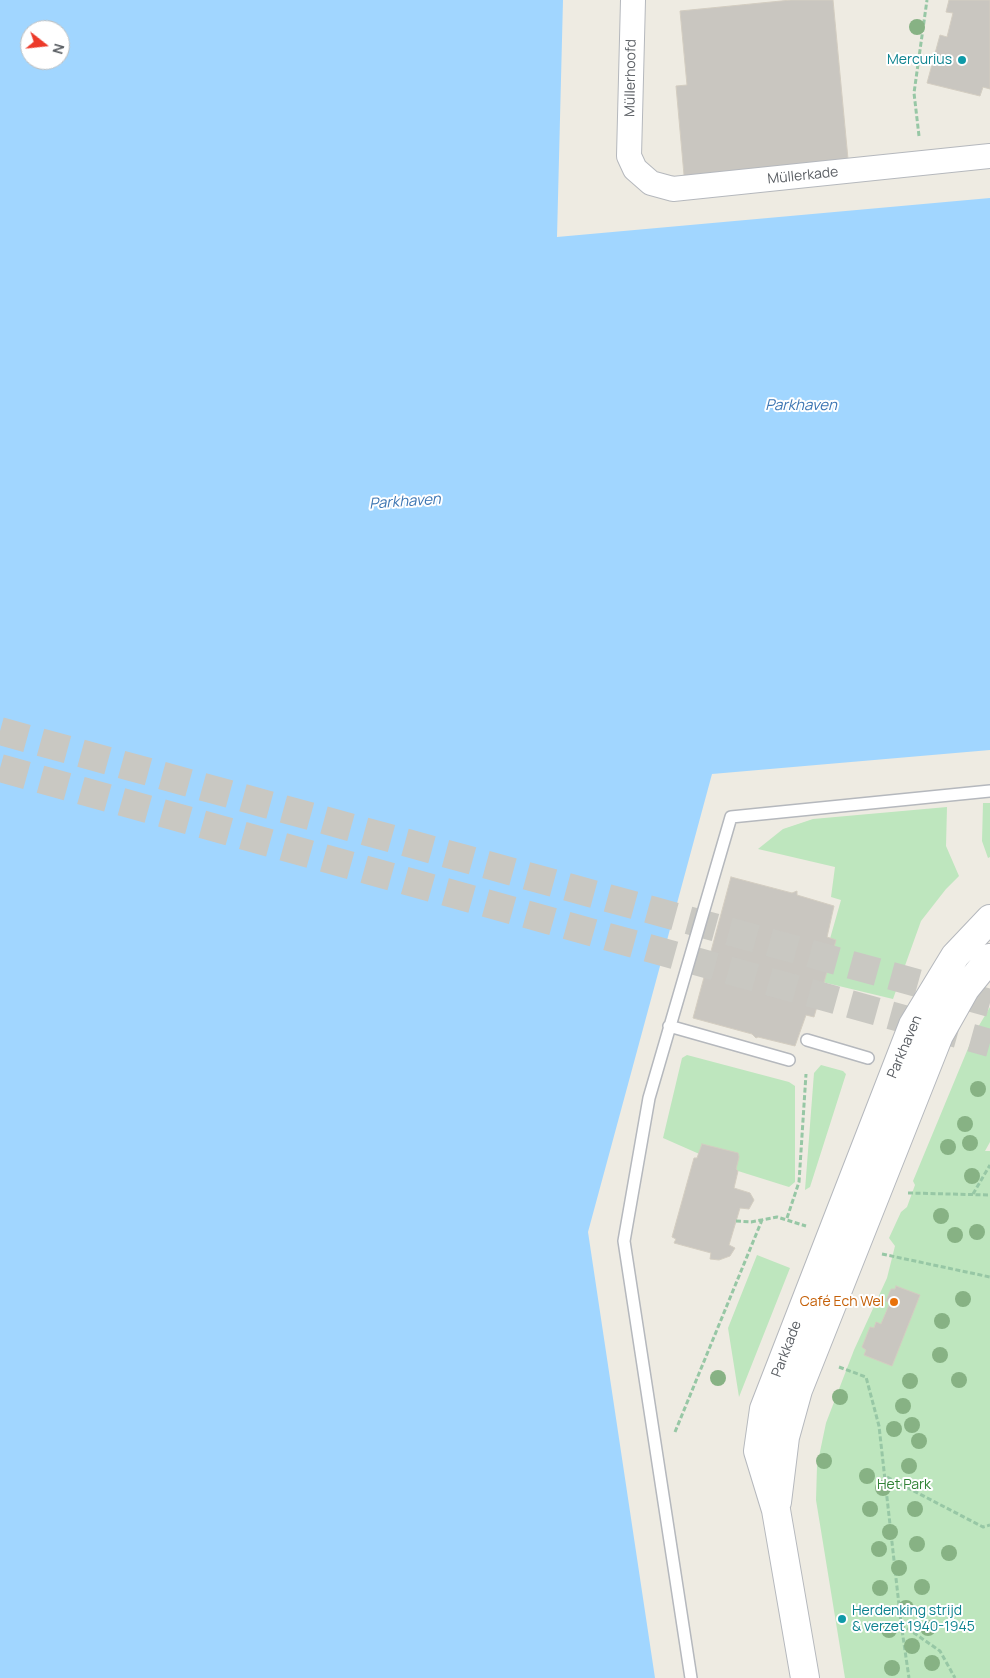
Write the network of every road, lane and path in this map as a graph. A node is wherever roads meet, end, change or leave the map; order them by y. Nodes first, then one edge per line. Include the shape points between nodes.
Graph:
1 (633, 0) edge
2 (927, 0) edge
3 (629, 156) joint
4 (990, 156) edge
5 (922, 163) junction
6 (990, 791) edge
7 (990, 919) edge
8 (990, 958) edge
9 (670, 1026) junction
10 (807, 1040) joint
11 (868, 1058) dead end
12 (789, 1060) dead end
13 (990, 1166) edge
14 (848, 1192) joint
15 (877, 1193) joint
16 (908, 1193) dead end
17 (973, 1194) junction
18 (990, 1195) edge
19 (787, 1218) junction
20 (762, 1220) junction
21 (736, 1221) dead end
22 (804, 1225) dead end
23 (858, 1244) junction
24 (990, 1277) edge
25 (856, 1373) dead end
26 (658, 1472) junction
27 (887, 1477) junction
28 (776, 1510) junction
29 (990, 1525) edge
30 (901, 1623) junction
31 (691, 1678) edge
32 (805, 1678) edge
33 (909, 1678) edge
34 (955, 1678) edge

1 - 3 street, Müllerhoofd
2 - 5 path via 914,93
3 - 5 street, Müllerkade via 635,169 647,180 673,189
4 - 5 street, Müllerkade
6 - 9 lane via 731,818
7 - 14 street, Parkhaven via 956,956 913,1025
8 - 15 street, Parkhaven via 965,989 939,1035
9 - 12 lane
9 - 26 lane via 649,1098 624,1241
10 - 11 lane
10 - 19 path via 799,1182
13 - 17 path
14 - 28 street, Parkkade via 763,1415 758,1451
15 - 23 street, Parkkade
16 - 17 path
17 - 18 path
19 - 20 path
19 - 22 path
20 - 21 path
20 - 26 path
23 - 24 path via 880,1253
23 - 28 street, Parkkade via 796,1398 786,1437
25 - 27 path via 866,1377 880,1426
26 - 31 lane
27 - 29 path via 983,1527
27 - 30 path
28 - 32 street, Parkkade
30 - 33 path
30 - 34 path via 940,1652

